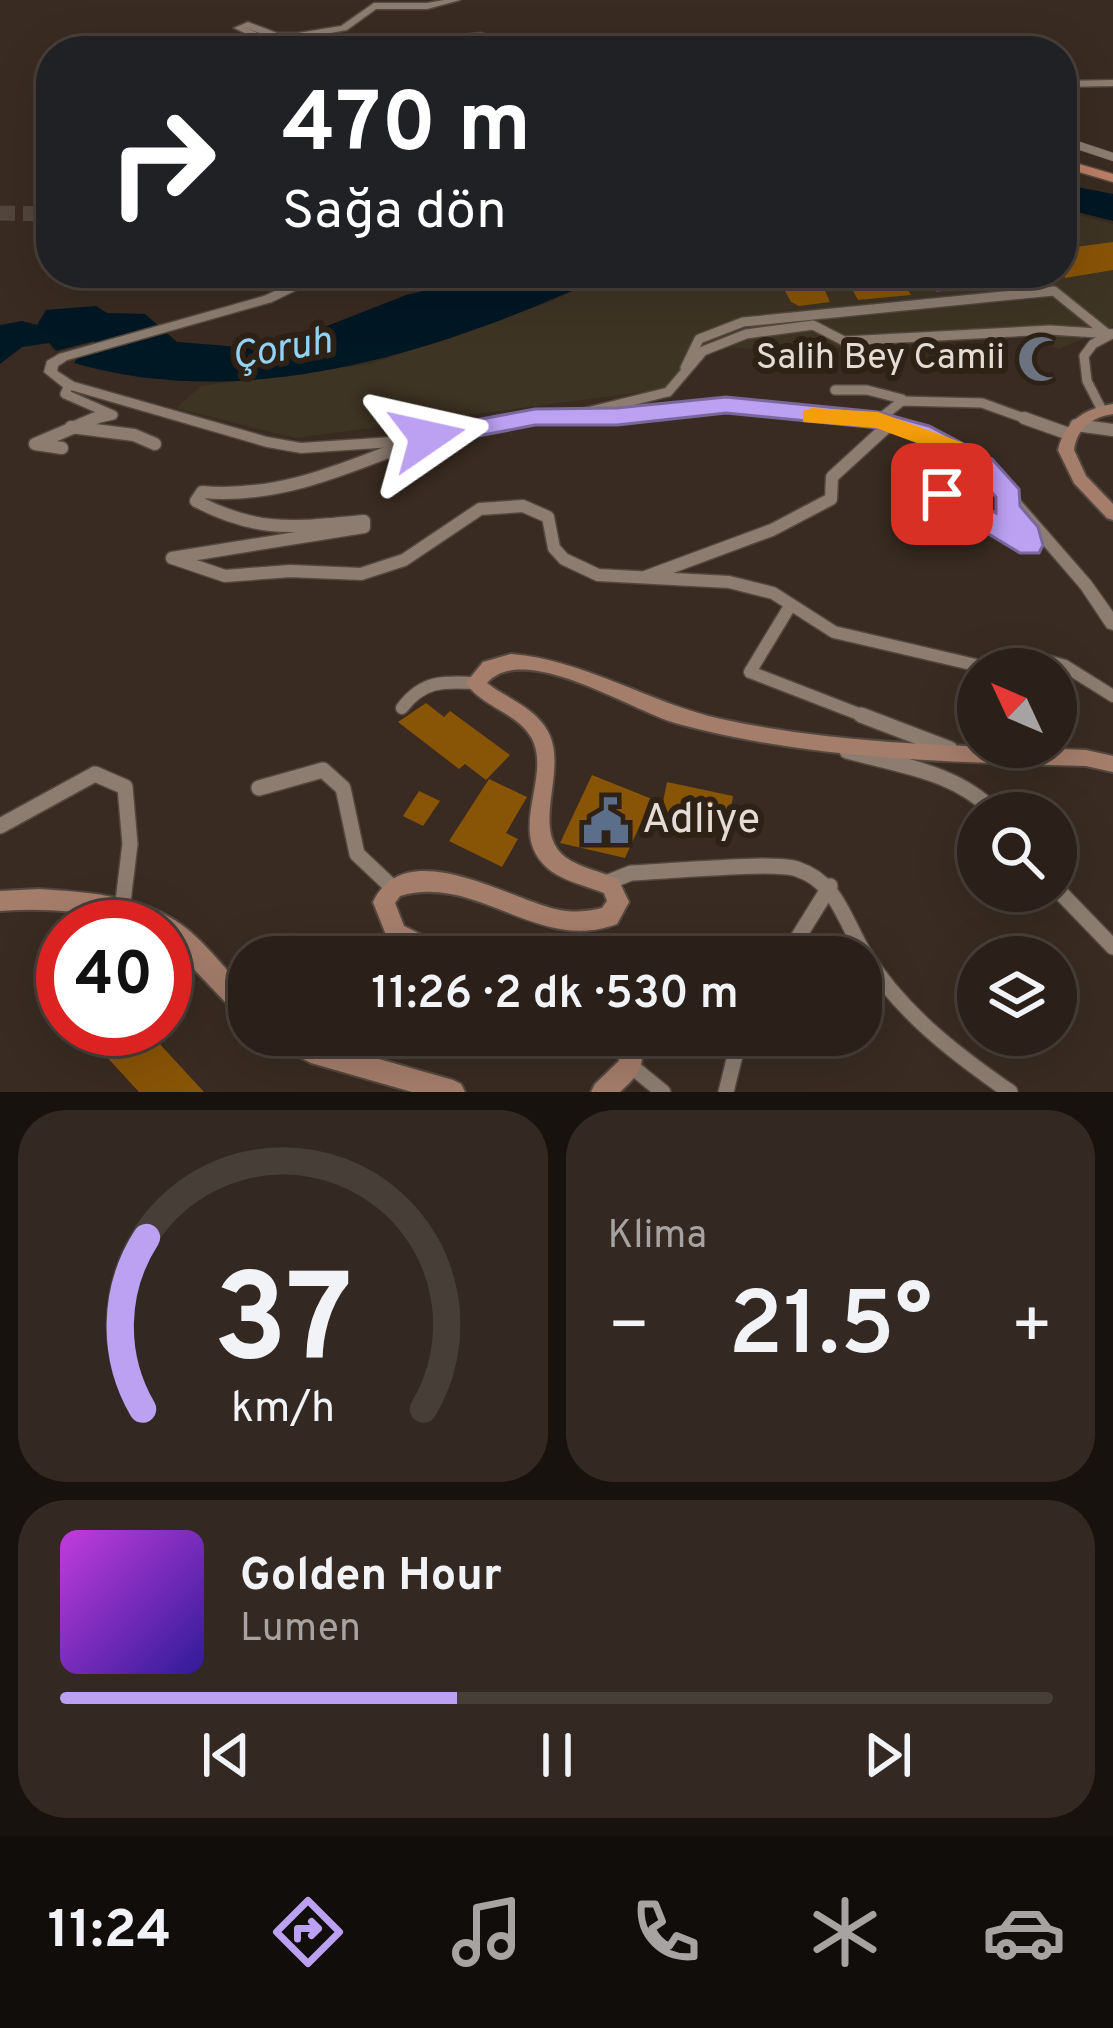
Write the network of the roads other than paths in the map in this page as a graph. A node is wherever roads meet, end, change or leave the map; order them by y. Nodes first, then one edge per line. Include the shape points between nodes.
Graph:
1 (456, 0) edge
2 (256, 36) edge
3 (276, 36) edge
4 (298, 36) edge
5 (1113, 83) edge
6 (1077, 84) edge
7 (1077, 145) edge
8 (1113, 157) edge
9 (1077, 168) edge
10 (1113, 178) edge
11 (291, 288) edge
12 (1109, 333) edge
13 (684, 375) junction
14 (69, 385) junction
15 (835, 390) dead end
16 (909, 401) junction
17 (1107, 410) edge
18 (575, 415) junction
19 (885, 421) junction
20 (70, 427) junction
21 (1073, 430) junction
22 (1113, 430) edge
23 (427, 437) junction
24 (154, 444) dead end
25 (62, 448) dead end
26 (942, 494) dead end
27 (1010, 496) junction
28 (1113, 514) edge
29 (638, 579) junction
30 (790, 606) junction
31 (1113, 623) edge
32 (476, 683) junction
33 (1113, 696) edge
34 (402, 708) dead end
35 (828, 746) junction
36 (957, 751) edge
37 (957, 753) edge
38 (1077, 758) edge
39 (1113, 764) edge
40 (259, 788) dead end
41 (977, 792) edge
42 (0, 826) edge
43 (605, 883) junction
44 (830, 886) junction
45 (393, 888) junction
46 (36, 900) edge
47 (123, 900) edge
48 (0, 901) edge
49 (1077, 910) edge
50 (402, 936) edge
51 (799, 936) edge
52 (1113, 947) edge
53 (192, 951) edge
54 (228, 988) edge
55 (327, 1056) edge
56 (630, 1056) edge
57 (735, 1056) edge
58 (631, 1066) junction
59 (452, 1092) edge
60 (603, 1092) edge
61 (662, 1092) edge
62 (726, 1092) edge
63 (1010, 1092) edge

1 - 4 street via 374,7 344,28
2 - 3 street via 238,28
5 - 6 street
7 - 8 street
9 - 10 main road
11 - 14 street via 63,357 50,372
12 - 13 street via 844,341 809,326 722,340
12 - 13 street via 1054,291 742,322 694,344
12 - 17 street via 1084,356 1088,381
13 - 18 street via 660,395
14 - 20 street via 65,394 112,416
14 - 23 street via 286,446
15 - 16 street
16 - 19 street via 891,406
16 - 21 street via 990,404
17 - 21 main road
18 - 19 street via 726,405
18 - 23 street
19 - 27 street via 976,460
19 - 29 street via 832,477 831,499 772,530
20 - 24 street
20 - 25 street via 34,444
21 - 22 street
21 - 28 main road via 1066,450 1075,470
23 - 29 street via 321,478 244,496 202,492 196,501 238,522 364,527 172,558 224,576 363,574 386,569 486,506 512,503 548,517 564,559 598,575
26 - 27 street via 1029,545 1006,508
27 - 31 street
29 - 30 street via 729,582
30 - 33 street via 834,632 984,667 1044,660
30 - 36 street via 750,672
32 - 34 street via 433,680 416,686
32 - 35 main road via 496,664 527,663 586,677 673,715
32 - 43 main road via 544,742 543,846 559,864
35 - 37 main road
35 - 41 street
38 - 39 main road
40 - 45 street via 323,770 343,788 357,854
42 - 47 street via 95,774 125,787
43 - 44 street via 631,873 795,868
43 - 45 main road via 616,893 615,910 592,922 443,884
44 - 51 street
44 - 63 street via 855,944 890,994 940,1045
45 - 50 main road via 384,902
46 - 48 main road
49 - 52 street
53 - 54 main road
55 - 59 main road
56 - 58 main road
57 - 62 street
58 - 60 main road
58 - 61 street

